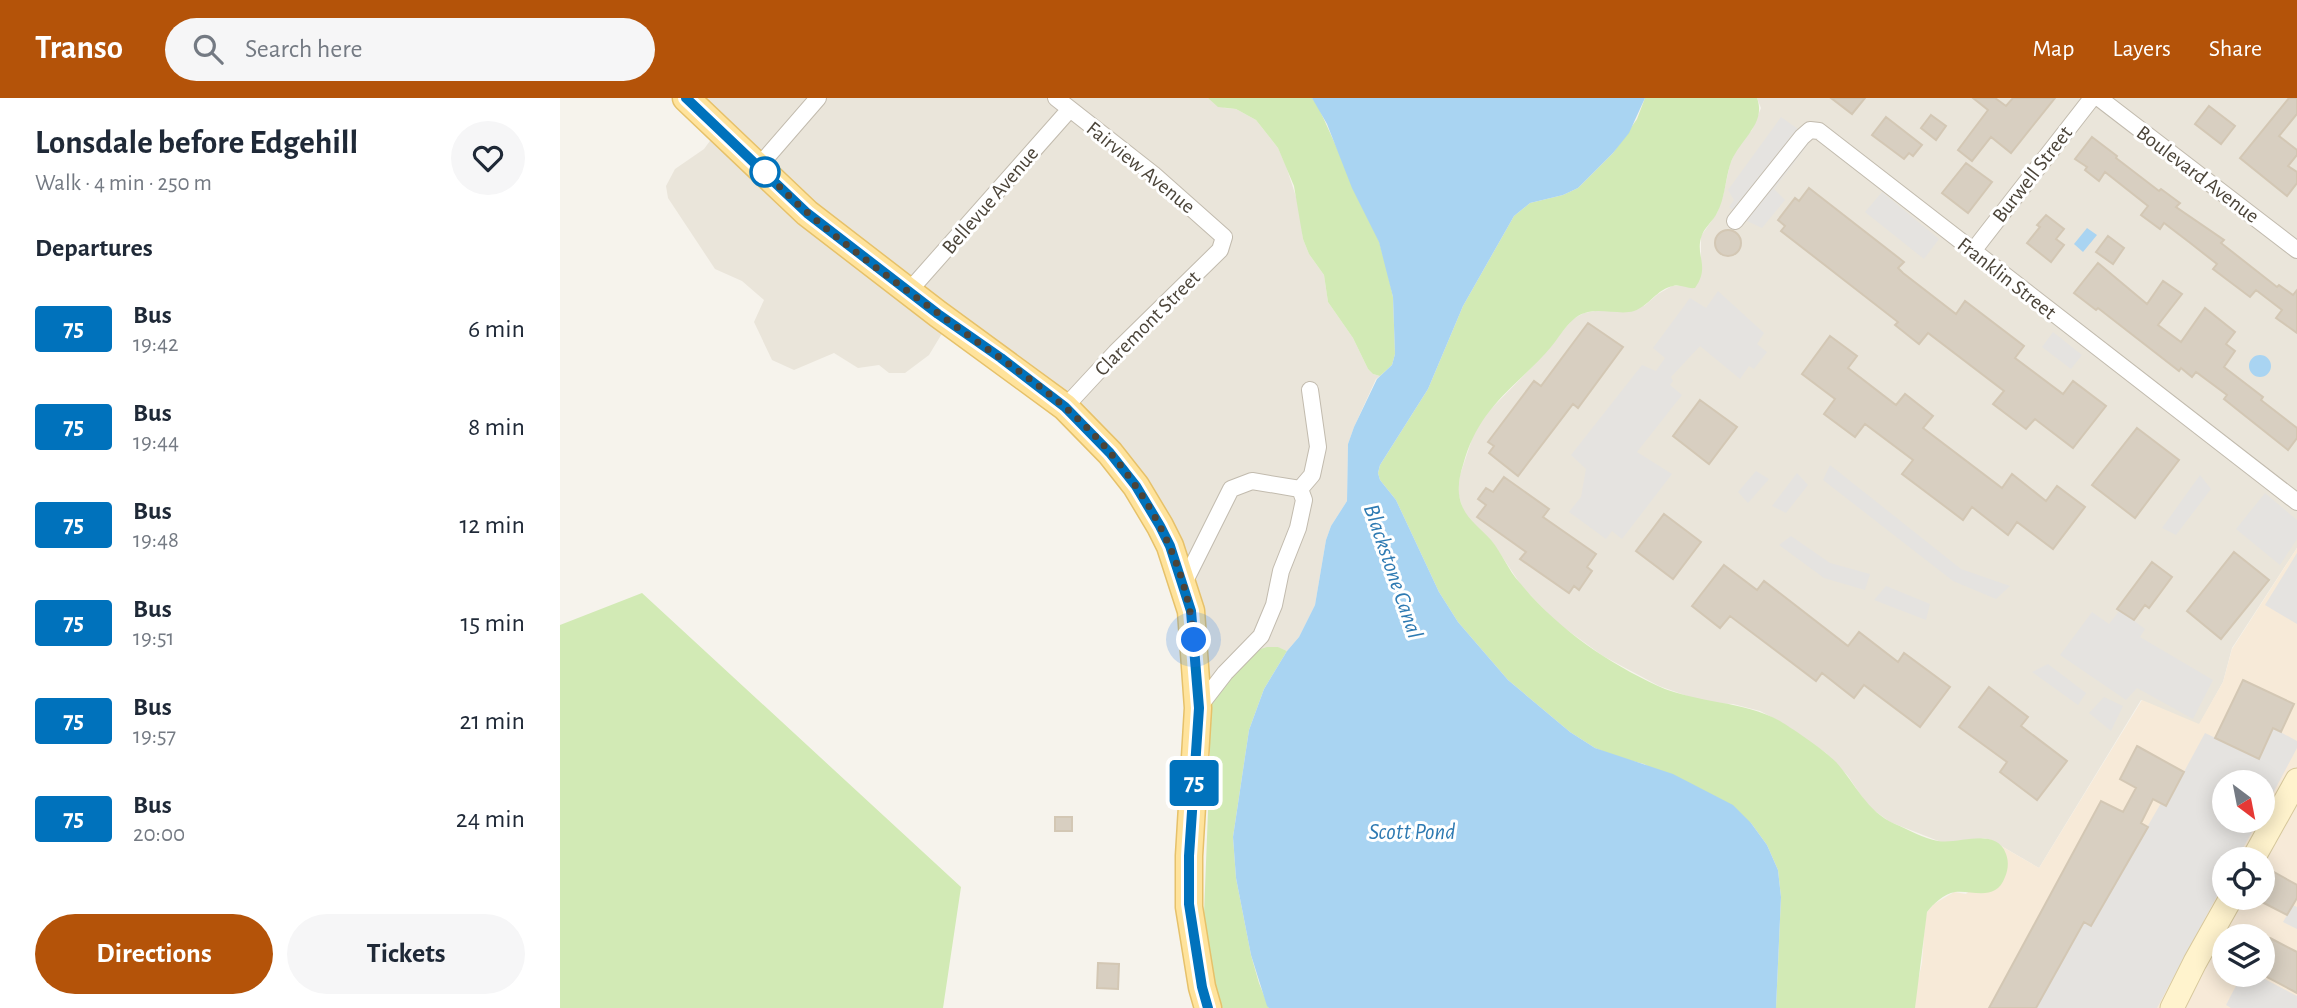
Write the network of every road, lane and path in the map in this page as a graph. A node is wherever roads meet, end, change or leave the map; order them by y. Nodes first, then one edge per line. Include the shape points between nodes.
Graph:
1 (686, 98) edge
2 (818, 98) edge
3 (1056, 98) edge
4 (2092, 98) edge
5 (2099, 98) edge
6 (1070, 109) junction
7 (759, 166) junction
8 (1735, 221) dead end
9 (1224, 237) joint
10 (2297, 250) edge
11 (1973, 251) junction
12 (909, 291) junction
13 (1310, 390) dead end
14 (1065, 407) junction
15 (1300, 489) junction
16 (2297, 502) edge
17 (1184, 583) junction
18 (1199, 708) junction
19 (2296, 783) edge
20 (2260, 847) edge
21 (2224, 910) edge
22 (1208, 1008) edge
23 (2172, 1008) edge

1 - 7 main road
2 - 7 street
3 - 6 street, Fairview Avenue
4 - 11 street, Burwell Street
5 - 10 street, Boulevard Avenue
6 - 9 street, Fairview Avenue
6 - 12 street, Bellevue Avenue
7 - 12 main road via 807,213
8 - 11 street, Franklin Street via 1802,137 1810,130 1819,131
9 - 14 street, Claremont Street via 1220,250
11 - 16 street, Franklin Street
12 - 14 main road
13 - 15 street via 1318,447 1312,475
14 - 17 main road via 1136,486 1170,546
15 - 17 street via 1252,481 1231,489
15 - 18 street via 1304,500 1298,528 1261,636
17 - 18 main road via 1191,611
18 - 22 main road via 1189,904
19 - 20 main road
21 - 23 main road

